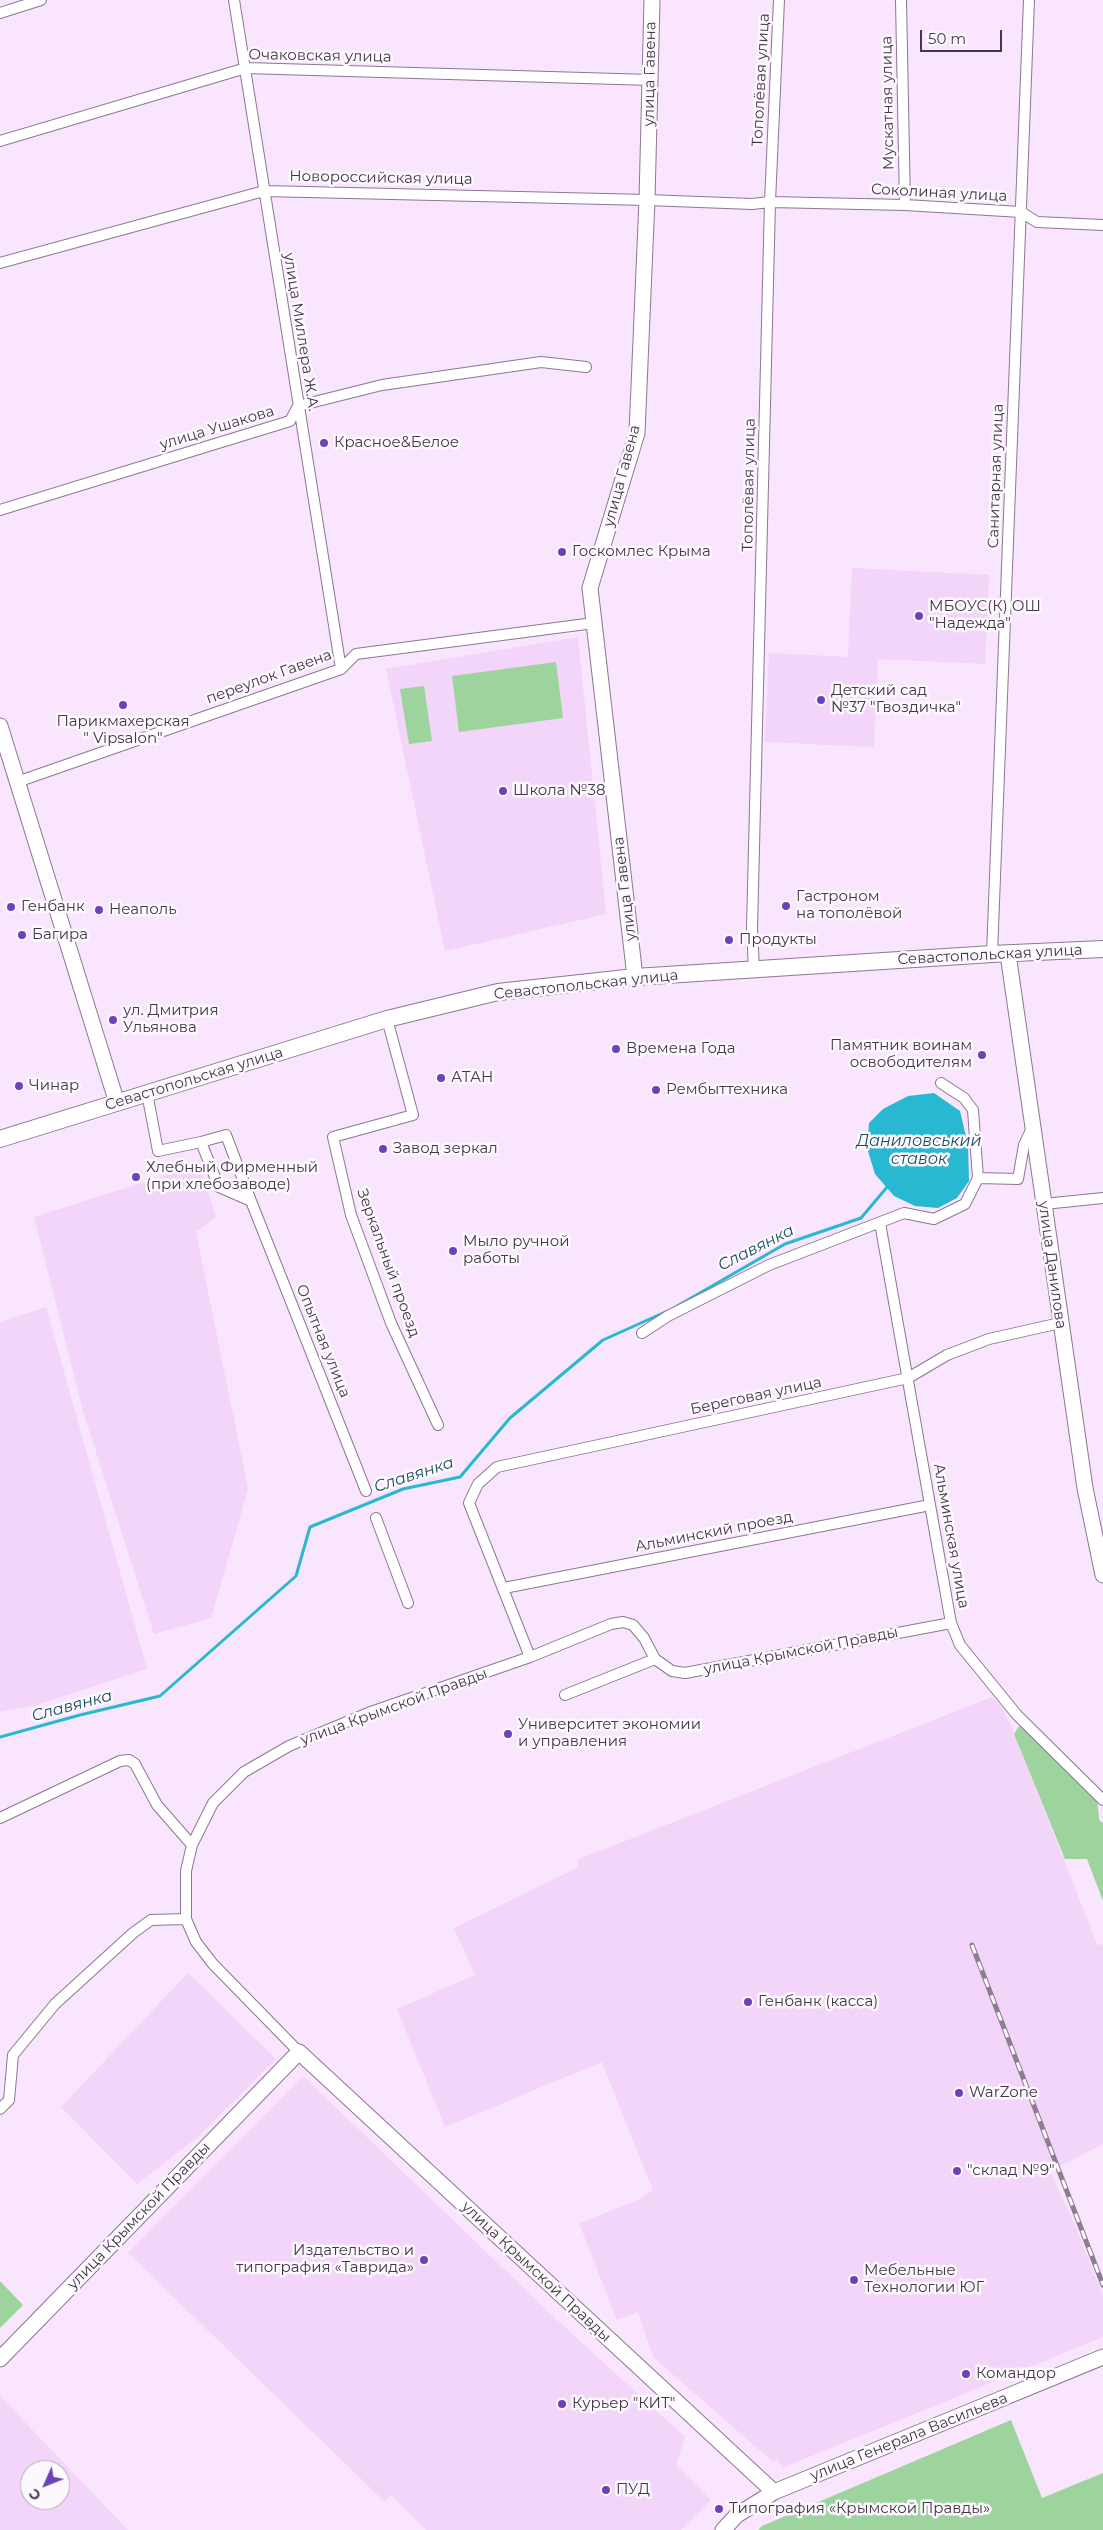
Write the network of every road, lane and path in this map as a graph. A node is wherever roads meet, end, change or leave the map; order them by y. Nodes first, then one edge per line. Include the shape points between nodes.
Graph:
1 (41, 0) edge
2 (234, 0) edge
3 (652, 0) edge
4 (779, 0) edge
5 (901, 0) edge
6 (1029, 0) edge
7 (0, 12) edge
8 (246, 68) junction
9 (650, 80) junction
10 (0, 141) edge
11 (264, 191) junction
12 (647, 200) junction
13 (770, 202) junction
14 (905, 205) junction
15 (1021, 212) junction
16 (1103, 225) edge
17 (0, 264) edge
18 (586, 366) dead end
19 (298, 406) junction
20 (0, 510) edge
21 (594, 623) junction
22 (341, 669) junction
23 (0, 726) edge
24 (17, 782) junction
25 (1103, 949) edge
26 (1000, 954) junction
27 (754, 970) junction
28 (635, 977) junction
29 (387, 1019) junction
30 (942, 1083) dead end
31 (147, 1093) junction
32 (117, 1102) junction
33 (1033, 1127) junction
34 (0, 1139) edge
35 (202, 1142) junction
36 (978, 1178) junction
37 (1103, 1198) edge
38 (251, 1201) junction
39 (1044, 1204) junction
40 (880, 1223) junction
41 (1060, 1323) junction
42 (642, 1333) dead end
43 (908, 1378) junction
44 (438, 1425) dead end
45 (366, 1491) dead end
46 (930, 1505) junction
47 (376, 1518) dead end
48 (1103, 1575) edge
49 (504, 1588) junction
50 (408, 1603) dead end
51 (951, 1623) junction
52 (530, 1657) junction
53 (655, 1659) junction
54 (565, 1695) dead end
55 (1103, 1800) edge
56 (0, 1818) edge
57 (192, 1845) junction
58 (186, 1919) junction
59 (299, 2052) junction
60 (0, 2109) edge
61 (1103, 2357) edge
62 (0, 2358) edge
63 (774, 2492) junction
64 (722, 2530) edge

1 - 7 street
2 - 8 street, улица Миллера Ж.А.
3 - 9 street, улица Гавена
4 - 13 street, Тополёвая улица
5 - 14 street, Мускатная улица
6 - 15 street, Санитарная улица
8 - 9 street, Очаковская улица
8 - 10 street, Очаковская улица
8 - 11 street, улица Миллера Ж.А.
9 - 12 street, улица Гавена
11 - 12 street, Новороссийская улица
11 - 17 street, Новороссийская улица
11 - 19 street, улица Миллера Ж.А.
12 - 13 street, Новороссийская улица
12 - 21 street, улица Гавена via 637,433 590,588
13 - 14 street, Соколиная улица
13 - 27 street, Тополёвая улица via 752,944
14 - 15 street, Соколиная улица
15 - 16 street, Соколиная улица via 1037,222
15 - 26 street, Санитарная улица
18 - 19 street via 534,363 382,385
19 - 20 street, улица Ушакова via 290,421
19 - 22 street, улица Миллера Ж.А.
21 - 22 street, переулок Гавена via 356,654
21 - 28 street, улица Гавена
22 - 24 street, переулок Гавена
23 - 24 street
24 - 32 street
25 - 26 main road, Севастопольская улица
26 - 27 main road, Севастопольская улица
26 - 33 street, улица Данилова
27 - 28 main road, Севастопольская улица
28 - 29 main road, Севастопольская улица via 498,992
29 - 31 main road, Севастопольская улица
29 - 44 street, Зеркальный проезд via 413,1115 333,1137 355,1224 391,1323
30 - 36 street via 964,1098 973,1110
31 - 32 main road, Севастопольская улица
31 - 35 street, Опытная улица via 158,1151
32 - 34 main road, Севастопольская улица
33 - 36 street via 1024,1145 1018,1179
33 - 39 street, улица Данилова
35 - 38 street via 219,1187
35 - 38 street, Опытная улица via 226,1134
36 - 40 street via 965,1204 934,1220 904,1212
37 - 39 street
38 - 45 street, Опытная улица
39 - 41 street, улица Данилова
40 - 42 street via 770,1265 668,1316
40 - 43 street, Альминская улица
41 - 43 street, Береговая улица via 989,1339 947,1355
41 - 48 street, улица Данилова via 1085,1488
43 - 46 street, Альминская улица
43 - 49 street, Береговая улица via 496,1468 478,1484 469,1503
46 - 49 street, Альминский проезд
46 - 51 street, Альминская улица
47 - 50 street
49 - 52 street
51 - 53 street, улица Крымской Правды via 685,1674 672,1671
51 - 55 street, Альминская улица via 960,1645 1017,1715
52 - 53 street, улица Крымской Правды via 623,1622 633,1625
52 - 57 street, улица Крымской Правды via 368,1713 289,1746 244,1772 227,1787 213,1803
53 - 54 street
56 - 57 street via 120,1761 129,1760 135,1764 157,1805
57 - 58 street, улица Крымской Правды via 186,1871
58 - 59 street, улица Крымской Правды via 196,1942 213,1964
58 - 60 street via 152,1920 133,1933 55,2004 13,2055 9,2100
59 - 62 street, улица Крымской Правды
59 - 63 street, улица Крымской Правды
61 - 63 street, улица Генерала Васильева
63 - 64 street, улица Генерала Васильева via 737,2515

